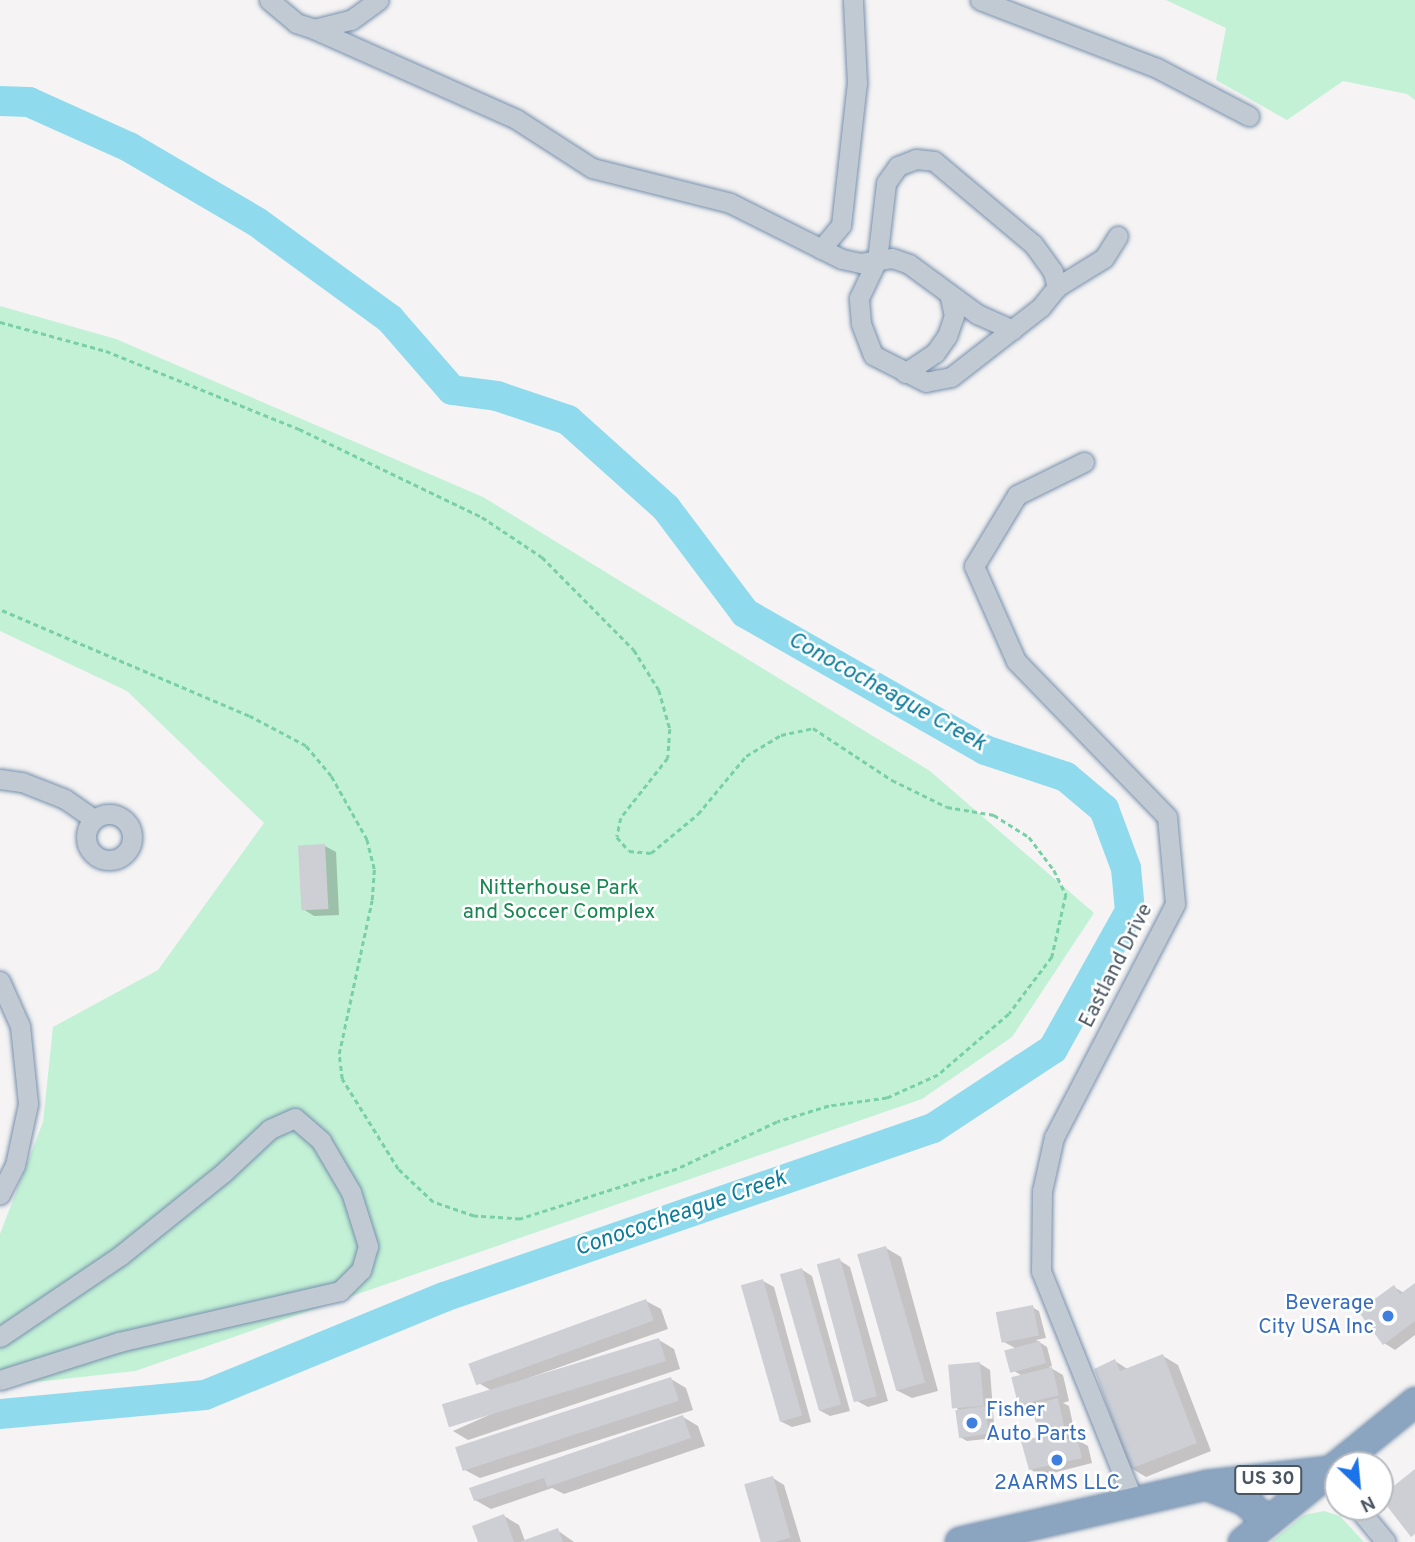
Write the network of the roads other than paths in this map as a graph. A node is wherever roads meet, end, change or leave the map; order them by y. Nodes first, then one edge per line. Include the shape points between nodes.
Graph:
1 (269, 0) edge
2 (379, 0) edge
3 (853, 0) edge
4 (980, 0) edge
5 (314, 29) junction
6 (1249, 116) dead end
7 (1118, 236) dead end
8 (821, 249) junction
9 (877, 260) junction
10 (1056, 287) junction
11 (950, 297) junction
12 (1013, 330) junction
13 (905, 373) junction
14 (1084, 462) dead end
15 (0, 779) edge
16 (94, 819) dead end
17 (0, 981) edge
18 (0, 1195) edge
19 (0, 1337) edge
20 (0, 1380) edge
21 (1415, 1402) edge
22 (1362, 1451) edge
23 (1324, 1478) edge
24 (1324, 1484) edge
25 (1207, 1485) junction
26 (1133, 1500) junction
27 (1369, 1521) edge
28 (1268, 1522) junction
29 (1014, 1535) edge
30 (960, 1542) edge
31 (1243, 1542) edge
32 (1386, 1542) edge

1 - 5 street via 296,23
2 - 5 street via 351,20
3 - 8 street via 857,83 841,225
4 - 6 street via 1157,68
5 - 8 street via 516,119 592,169 730,203
7 - 10 street via 1104,258
8 - 9 street via 861,263
9 - 10 street via 886,183 898,166 916,159 934,161 1033,244 1053,272
9 - 11 street via 909,264
9 - 13 street via 859,298 861,323 873,355
10 - 12 street
11 - 12 street
11 - 13 street via 954,316 947,336 935,353
12 - 13 street via 951,377 926,382
14 - 26 street, Eastland Drive via 1017,495 974,566 1016,661 1167,817 1175,904 1055,1137 1042,1191 1041,1271
15 - 16 street via 54,795
17 - 18 street via 20,1026 28,1104 15,1166
19 - 20 street via 121,1255 270,1129 295,1118 321,1141 351,1192 368,1246 361,1269 340,1292 119,1342
21 - 22 highway, US 30
23 - 25 highway, US 30
24 - 28 highway, US 30
25 - 26 highway, US 30
25 - 28 highway via 1245,1500
26 - 29 highway, US 30
27 - 32 street
28 - 31 highway, US 30
29 - 30 highway, US 30

